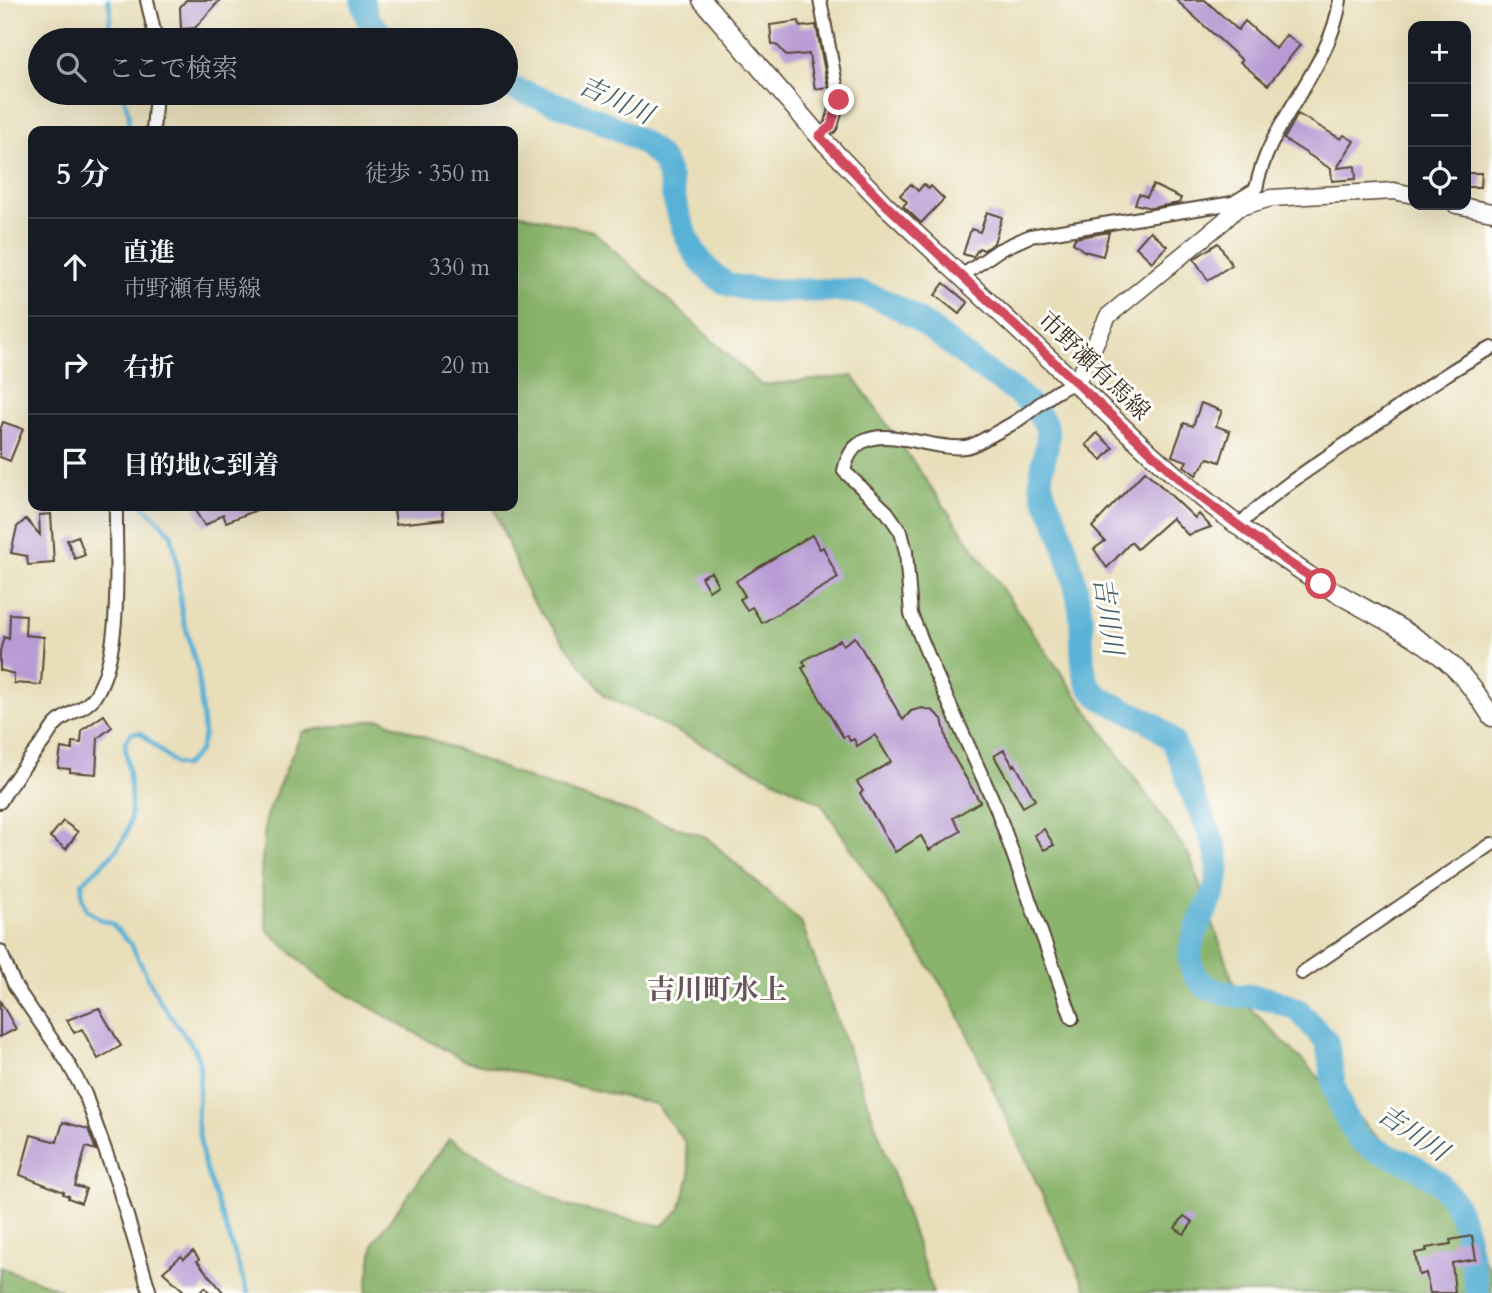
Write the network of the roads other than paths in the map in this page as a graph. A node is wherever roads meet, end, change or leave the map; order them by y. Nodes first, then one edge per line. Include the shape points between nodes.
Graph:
1 (147, 0) edge
2 (702, 0) edge
3 (820, 0) edge
4 (1340, 0) edge
5 (153, 28) edge
6 (155, 105) edge
7 (153, 126) edge
8 (819, 136) junction
9 (1408, 194) edge
10 (1235, 205) junction
11 (1471, 208) edge
12 (1492, 212) edge
13 (963, 275) junction
14 (1492, 348) edge
15 (1069, 385) junction
16 (116, 511) edge
17 (1238, 526) junction
18 (1492, 718) edge
19 (0, 802) edge
20 (1492, 844) edge
21 (0, 951) edge
22 (1301, 972) dead end
23 (1072, 1018) dead end
24 (150, 1293) edge

1 - 5 street
2 - 8 main road, 市野瀬有馬線
3 - 8 street via 839,100 831,126
4 - 10 street via 1320,59 1267,148 1256,189
6 - 7 street
8 - 13 main road, 市野瀬有馬線
9 - 10 street via 1271,198
10 - 13 street via 1030,236
10 - 15 street via 1224,221 1108,316
11 - 12 street
13 - 15 main road, 市野瀬有馬線
14 - 17 street via 1289,484
15 - 17 main road, 市野瀬有馬線
15 - 23 street via 972,445 871,438 847,457 844,471 887,512 901,533 911,614 996,807
16 - 19 street via 109,664 94,698 55,725
17 - 18 main road, 市野瀬有馬線 via 1321,584 1443,657 1474,689
20 - 22 street
21 - 24 street via 15,986 85,1094

